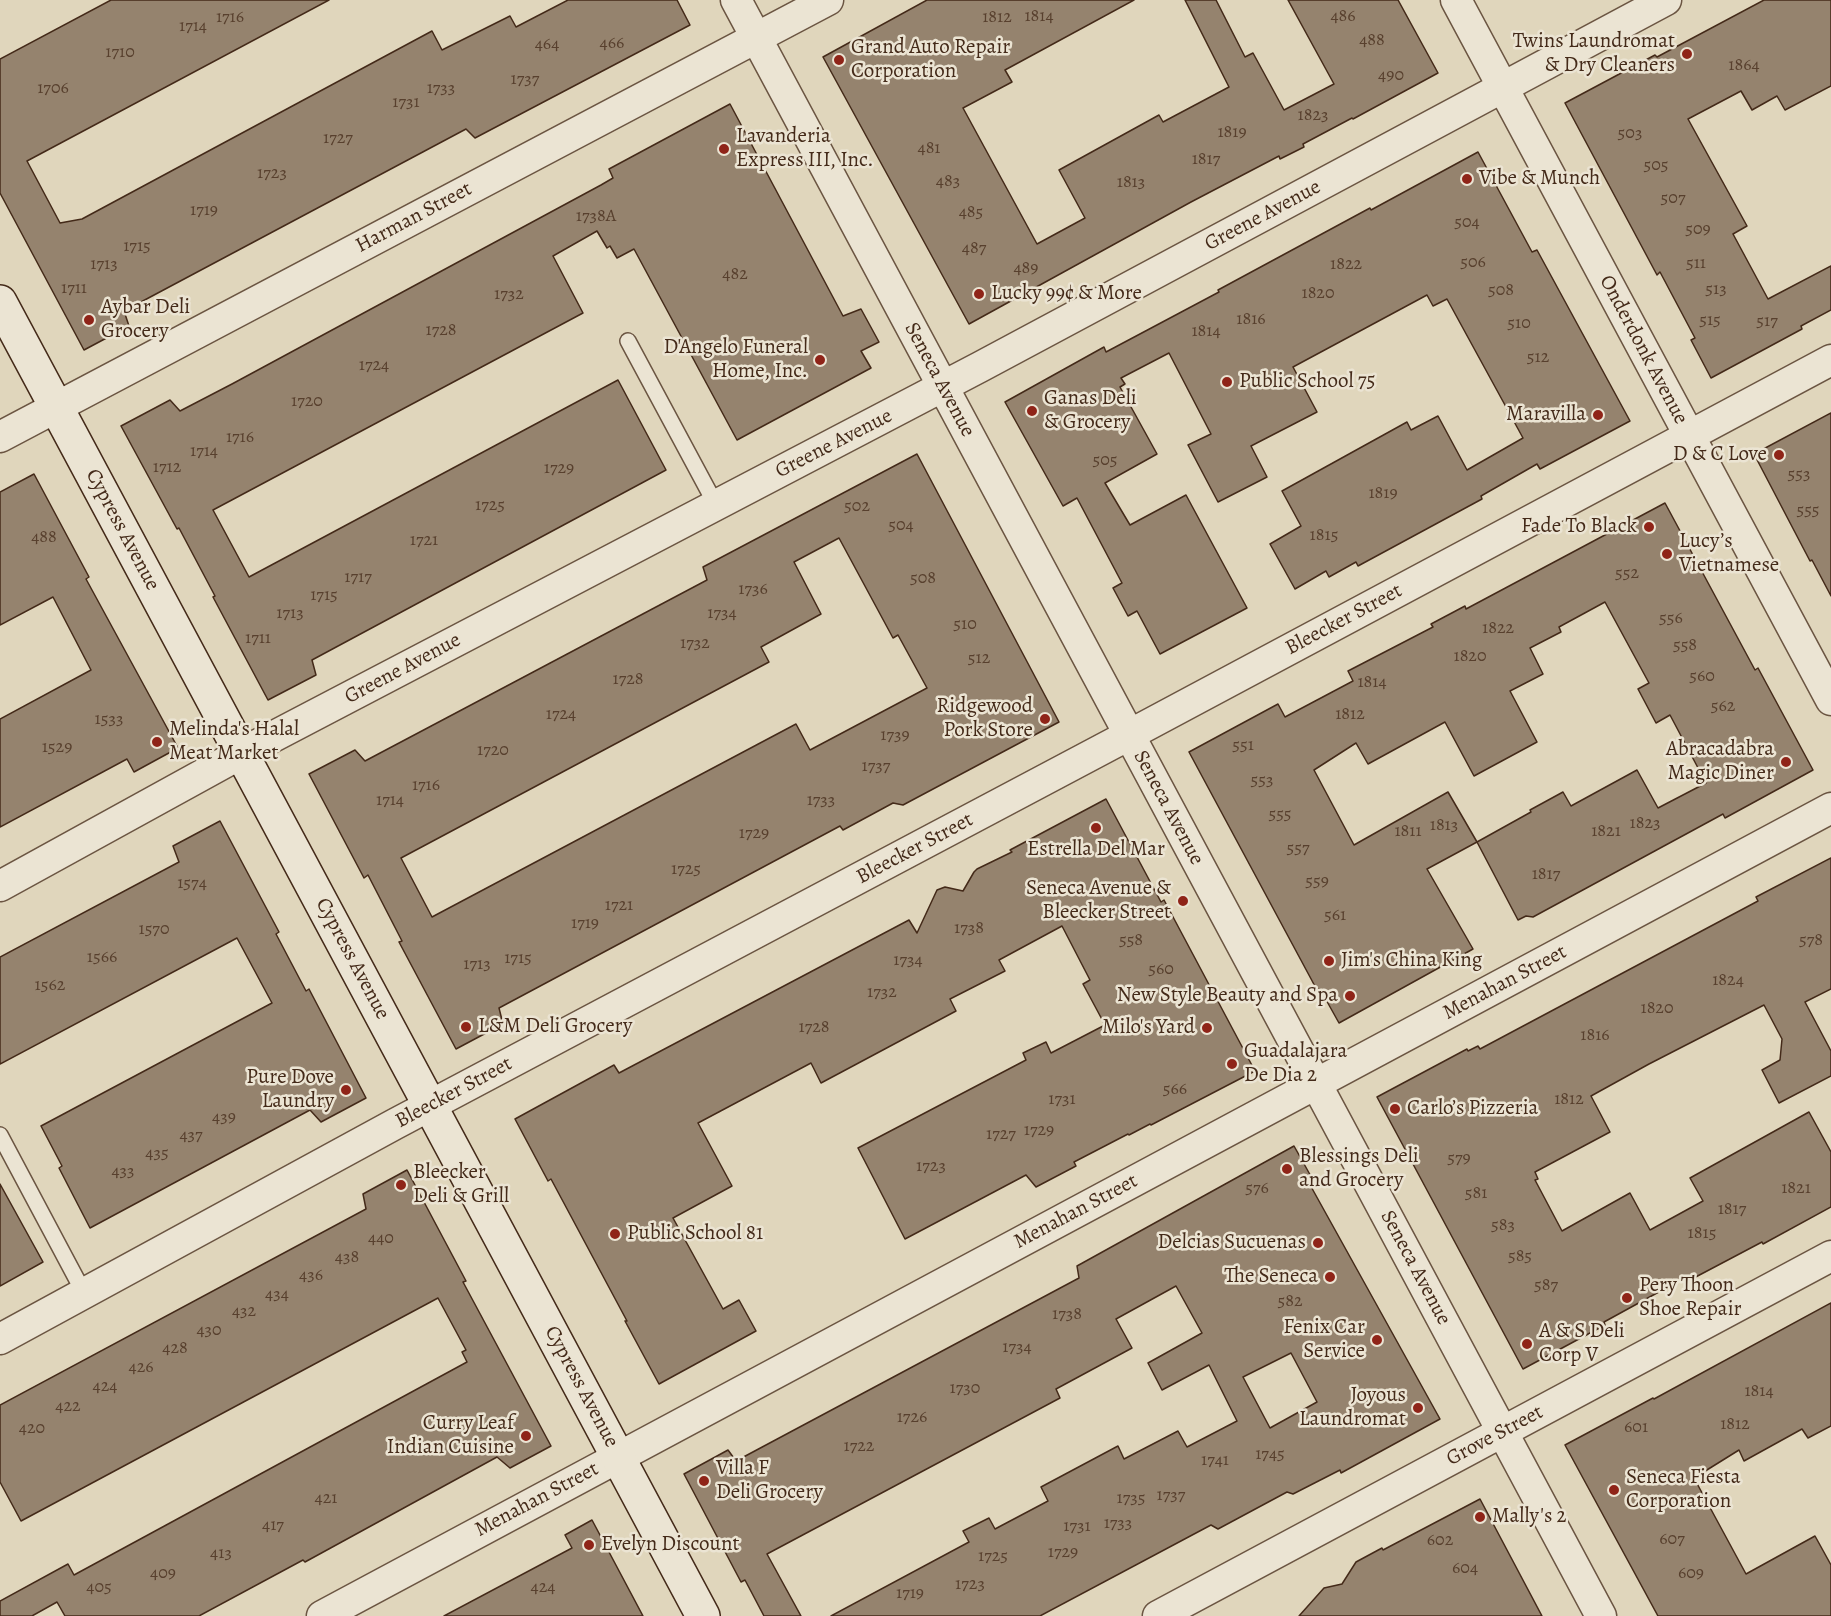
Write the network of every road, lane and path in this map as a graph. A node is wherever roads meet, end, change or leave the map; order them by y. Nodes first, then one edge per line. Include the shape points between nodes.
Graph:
1 (736, 0) edge
2 (828, 0) edge
3 (1456, 0) edge
4 (1666, 0) edge
5 (756, 38) junction
6 (1503, 87) junction
7 (0, 302) edge
8 (628, 341) dead end
9 (1831, 360) edge
10 (943, 387) junction
11 (56, 406) junction
12 (1689, 436) junction
13 (0, 437) edge
14 (717, 505) junction
15 (1831, 700) edge
16 (1129, 735) junction
17 (242, 753) junction
18 (1831, 808) edge
19 (0, 886) edge
20 (1316, 1084) junction
21 (430, 1106) junction
22 (0, 1135) edge
23 (1831, 1256) edge
24 (84, 1293) junction
25 (0, 1339) edge
26 (1502, 1432) junction
27 (618, 1456) junction
28 (322, 1616) edge
29 (703, 1616) edge
30 (1158, 1616) edge
31 (1601, 1616) edge

1 - 5 street, Seneca Avenue
2 - 5 street, Harman Street
3 - 6 street, Onderdonk Avenue
4 - 6 street, Greene Avenue
5 - 10 street, Seneca Avenue
5 - 11 street, Harman Street
6 - 10 street, Greene Avenue
6 - 12 street, Onderdonk Avenue
7 - 11 main road, Cypress Avenue
8 - 14 lane
9 - 12 street, Bleecker Street
10 - 14 street, Greene Avenue
10 - 16 street, Seneca Avenue
11 - 13 street, Harman Street
11 - 17 main road, Cypress Avenue
12 - 15 street, Onderdonk Avenue
12 - 16 street, Bleecker Street
14 - 17 street, Greene Avenue
16 - 20 street, Seneca Avenue
16 - 21 street, Bleecker Street
17 - 19 street, Greene Avenue
17 - 21 main road, Cypress Avenue
18 - 20 street, Menahan Street
20 - 26 street, Seneca Avenue
20 - 27 street, Menahan Street
21 - 24 street, Bleecker Street
21 - 27 main road, Cypress Avenue
22 - 24 lane
23 - 26 street, Grove Street
24 - 25 street, Bleecker Street
26 - 30 street, Grove Street
26 - 31 street, Seneca Avenue
27 - 28 street, Menahan Street
27 - 29 main road, Cypress Avenue

